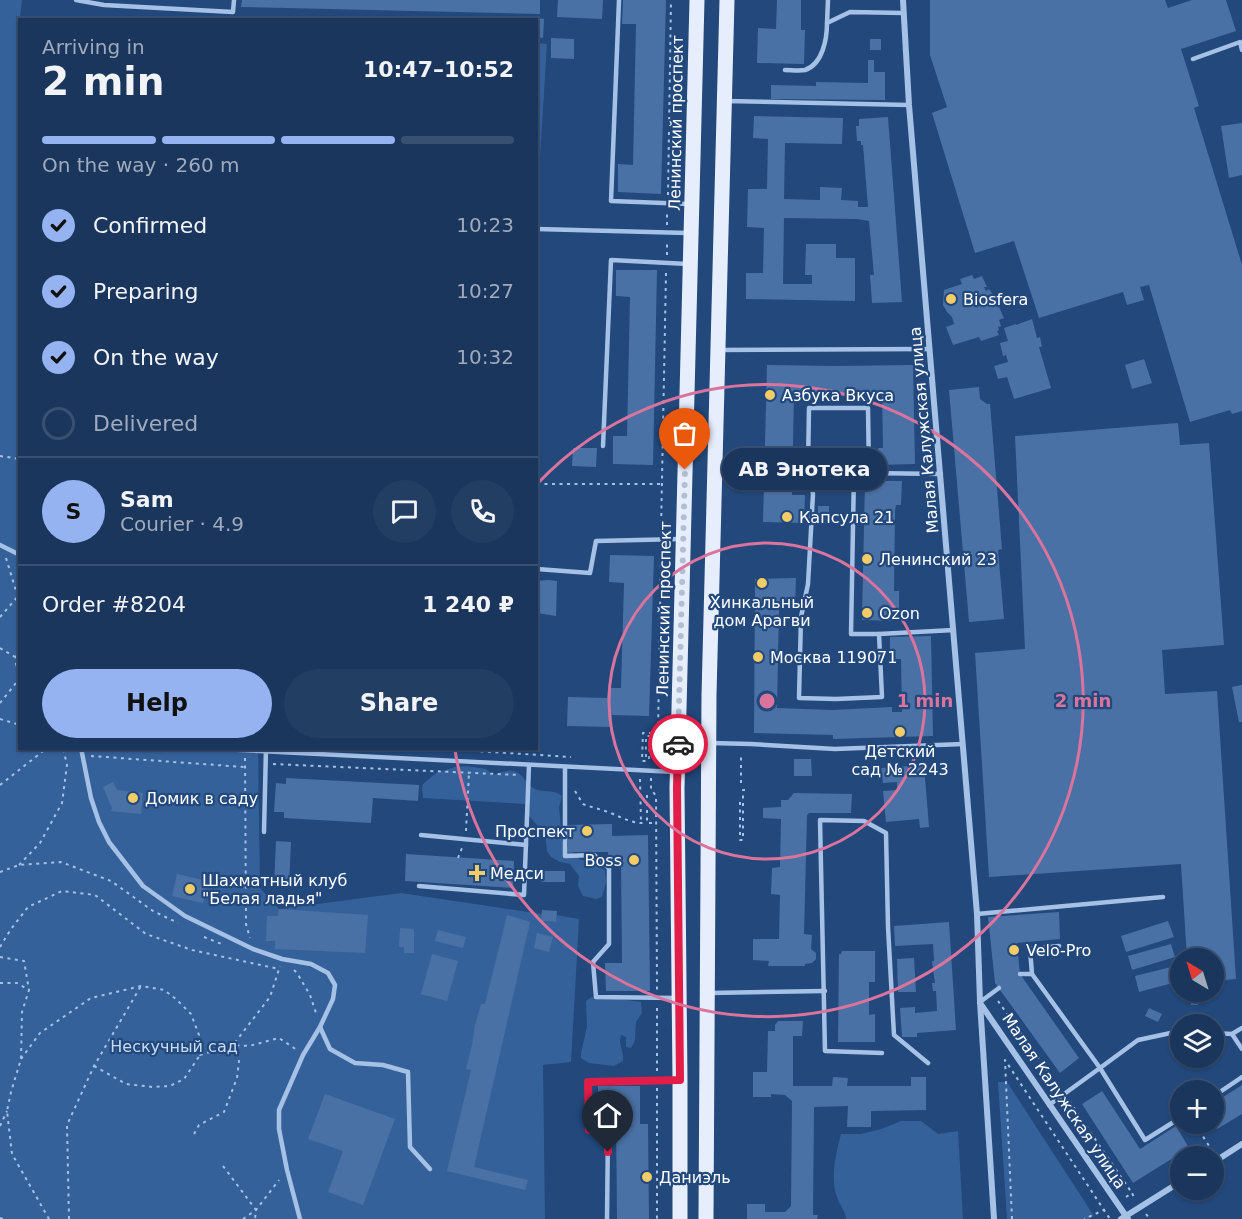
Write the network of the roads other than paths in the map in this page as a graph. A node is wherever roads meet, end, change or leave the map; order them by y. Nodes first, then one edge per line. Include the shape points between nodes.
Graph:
1 (76, 0) edge
2 (234, 0) edge
3 (619, 0) edge
4 (697, 0) edge
5 (727, 0) edge
6 (828, 0) edge
7 (903, 0) edge
8 (904, 13) junction
9 (827, 22) junction
10 (1241, 42) edge
11 (1242, 50) edge
12 (1193, 59) dead end
13 (785, 70) dead end
14 (724, 101) junction
15 (909, 105) junction
16 (692, 204) junction
17 (538, 229) edge
18 (691, 233) junction
19 (691, 264) junction
20 (930, 349) junction
21 (718, 350) junction
22 (603, 446) dead end
23 (869, 473) junction
24 (941, 474) junction
25 (684, 539) junction
26 (1, 546) edge
27 (18, 554) edge
28 (538, 569) edge
29 (954, 630) junction
30 (879, 634) junction
31 (709, 743) junction
32 (963, 744) junction
33 (81, 750) edge
34 (245, 750) edge
35 (267, 751) edge
36 (529, 765) junction
37 (565, 767) junction
38 (678, 773) junction
39 (264, 832) dead end
40 (421, 835) dead end
41 (526, 845) junction
42 (419, 886) dead end
43 (1163, 897) dead end
44 (977, 914) junction
45 (1059, 946) dead end
46 (1020, 974) dead end
47 (1032, 974) junction
48 (999, 988) dead end
49 (825, 991) junction
50 (707, 993) junction
51 (679, 999) junction
52 (980, 1002) junction
53 (320, 1027) junction
54 (1242, 1028) edge
55 (1170, 1033) edge
56 (1224, 1034) edge
57 (1232, 1034) junction
58 (1242, 1049) edge
59 (882, 1053) dead end
60 (928, 1063) dead end
61 (1100, 1068) junction
62 (1242, 1077) edge
63 (680, 1080) junction
64 (1224, 1089) edge
65 (1049, 1105) junction
66 (1170, 1124) edge
67 (1242, 1144) edge
68 (1224, 1153) edge
69 (430, 1169) dead end
70 (1170, 1189) edge
71 (1125, 1218) edge
72 (300, 1219) edge
73 (607, 1219) edge
74 (680, 1219) edge
75 (706, 1219) edge
76 (994, 1219) edge

1 - 2 lane via 233,12
3 - 16 lane via 611,201
4 - 16 main road, Ленинский проспект
5 - 14 main road
6 - 9 lane
7 - 8 street, Малая Калужская улица
8 - 9 lane via 850,12
8 - 15 street, Малая Калужская улица
9 - 13 lane via 827,37 814,64 804,70
10 - 11 lane
10 - 12 lane
14 - 15 lane
14 - 21 main road
15 - 20 street, Малая Калужская улица
16 - 18 main road, Ленинский проспект
17 - 18 lane
18 - 19 main road, Ленинский проспект
19 - 22 lane via 611,260
19 - 25 main road, Ленинский проспект
20 - 21 lane
20 - 24 street, Малая Калужская улица
21 - 31 main road
23 - 24 lane
23 - 30 lane via 854,473 851,634
23 - 30 lane via 868,408 809,408 808,468 813,494 808,585 801,617 799,698 882,697
24 - 29 street, Малая Калужская улица
25 - 28 lane via 596,541 590,573
25 - 38 main road, Ленинский проспект
26 - 27 lane
29 - 30 lane
29 - 32 street, Малая Калужская улица
31 - 32 lane via 835,749
31 - 50 main road
32 - 44 street, Малая Калужская улица
33 - 53 lane via 99,822 142,886 185,916 253,949 311,964 327,973 335,985
34 - 35 lane
35 - 36 lane
35 - 39 lane
36 - 37 lane
36 - 41 lane
37 - 38 lane
37 - 51 lane via 565,856 594,855 609,868 609,944 593,962 596,997
38 - 51 main road, Ленинский проспект
40 - 41 lane
41 - 42 lane via 524,895
43 - 44 lane
44 - 52 street, Малая Калужская улица
45 - 47 lane via 1030,949
46 - 47 lane
47 - 61 lane
48 - 52 lane
49 - 50 lane
49 - 59 lane via 825,1051
49 - 60 lane via 820,820 864,821 886,833 894,1035
50 - 75 main road
51 - 63 main road, Ленинский проспект
52 - 65 street, Малая Калужская улица
52 - 76 street, Малая Калужская улица
53 - 69 lane via 330,1049 356,1063 408,1072 410,1147
53 - 72 lane via 279,1110 279,1129
54 - 57 lane
55 - 61 lane via 1138,1040
56 - 57 lane
57 - 58 lane
61 - 65 lane
61 - 66 lane via 1145,1140
62 - 64 lane
63 - 73 lane via 588,1082 589,1130 608,1130
63 - 74 main road, Ленинский проспект
65 - 71 street, Малая Калужская улица
67 - 68 street
70 - 71 street

